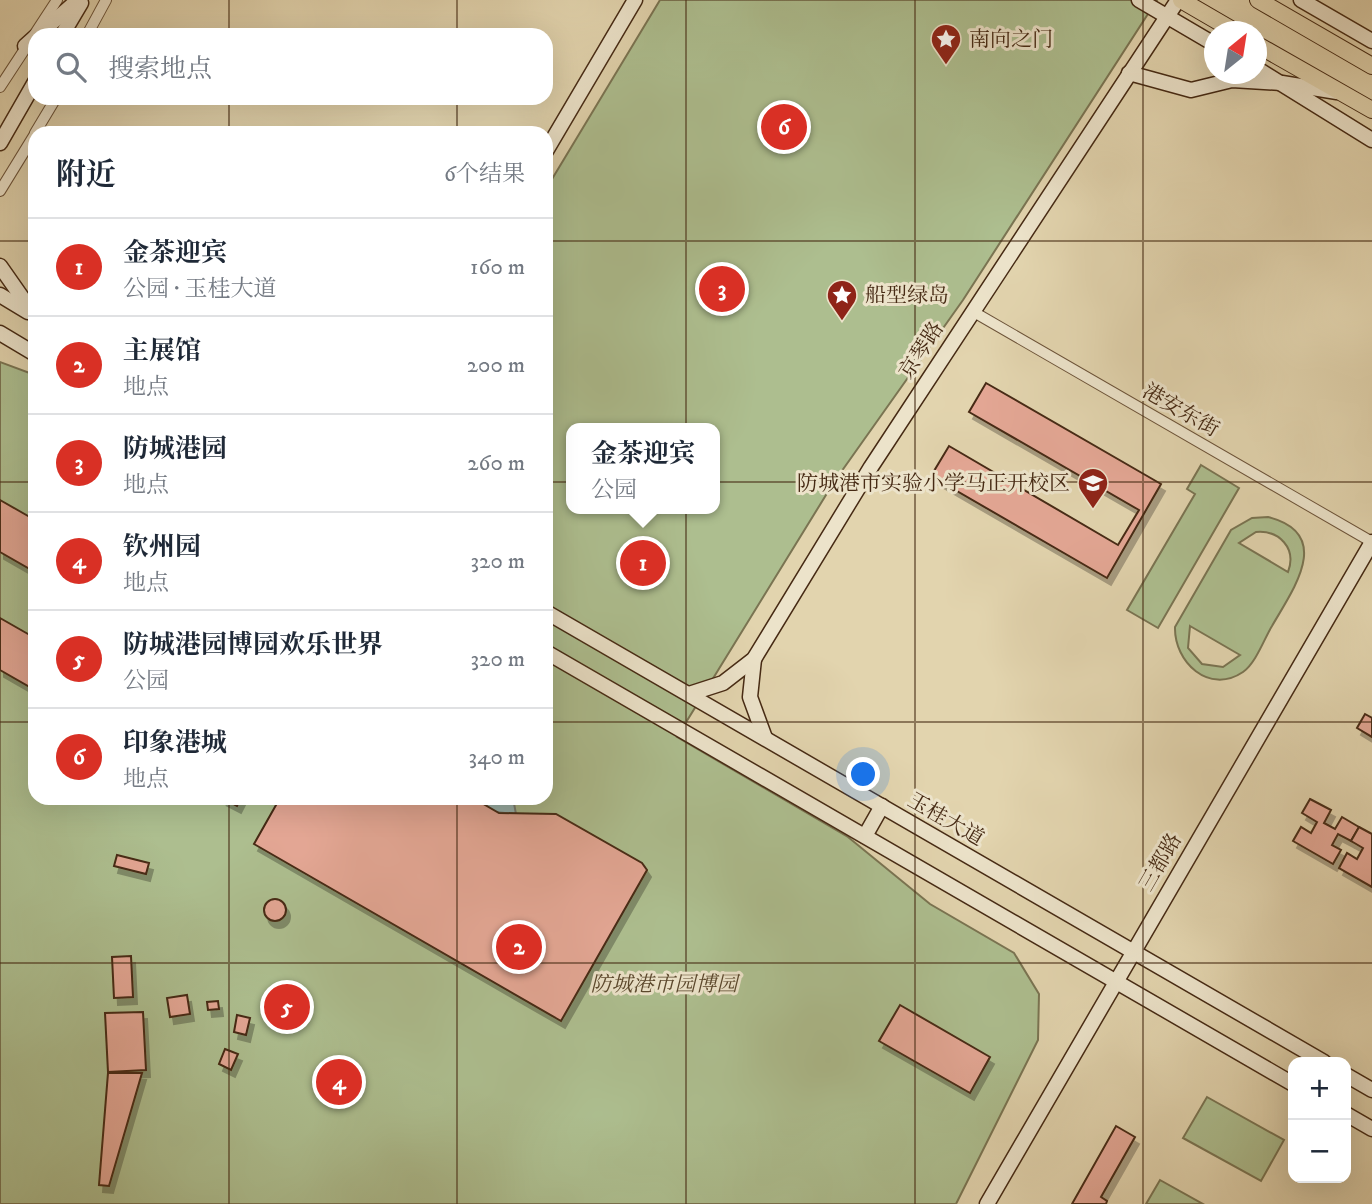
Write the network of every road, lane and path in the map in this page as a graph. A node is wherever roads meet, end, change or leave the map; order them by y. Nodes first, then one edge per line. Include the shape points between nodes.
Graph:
1 (57, 0) edge
2 (80, 0) edge
3 (106, 0) edge
4 (635, 0) edge
5 (1139, 0) edge
6 (1179, 0) edge
7 (1258, 0) edge
8 (1301, 0) edge
9 (1167, 16) junction
10 (1216, 21) edge
11 (40, 28) edge
12 (46, 28) edge
13 (66, 28) edge
14 (92, 28) edge
15 (1204, 38) edge
16 (1372, 41) edge
17 (28, 46) edge
18 (1267, 50) edge
19 (1372, 66) edge
20 (1129, 73) junction
21 (1267, 74) edge
22 (1282, 83) junction
23 (0, 87) edge
24 (1340, 92) junction
25 (28, 94) edge
26 (51, 105) edge
27 (1372, 110) edge
28 (39, 126) edge
29 (553, 139) edge
30 (1372, 140) edge
31 (0, 143) edge
32 (28, 145) edge
33 (0, 191) edge
34 (0, 266) edge
35 (0, 295) edge
36 (28, 306) edge
37 (972, 311) junction
38 (28, 312) edge
39 (0, 333) edge
40 (0, 339) edge
41 (16, 343) junction
42 (28, 350) edge
43 (1372, 542) edge
44 (553, 616) edge
45 (553, 656) edge
46 (754, 659) junction
47 (689, 694) junction
48 (765, 738) junction
49 (882, 806) junction
50 (865, 836) junction
51 (1132, 951) junction
52 (1115, 981) junction
53 (1315, 1057) edge
54 (1351, 1078) edge
55 (1288, 1081) edge
56 (1372, 1090) edge
57 (1351, 1117) edge
58 (1372, 1129) edge
59 (987, 1204) edge

1 - 11 street
2 - 12 main road
2 - 13 main road
3 - 14 street
4 - 29 main road
5 - 9 main road
6 - 9 main road, 京琴路
6 - 10 main road
7 - 19 main road
8 - 16 main road
9 - 15 main road
9 - 20 main road, 京琴路
17 - 23 street
18 - 24 main road
20 - 22 main road via 1191,90 1232,80
20 - 37 main road, 京琴路
21 - 22 main road
22 - 24 main road
22 - 30 main road
24 - 27 main road
25 - 31 main road
26 - 28 street
32 - 33 street
34 - 36 main road
35 - 38 main road
37 - 43 street, 港安东街
37 - 46 main road, 京琴路
39 - 41 main road
40 - 41 main road
41 - 42 main road
43 - 51 main road, 三都路
44 - 47 main road, 玉桂大道
45 - 50 main road
46 - 47 main road via 723,683
46 - 48 main road via 750,696
47 - 48 main road, 玉桂大道
48 - 49 main road, 玉桂大道
49 - 50 main road
49 - 51 main road, 玉桂大道
50 - 52 main road
51 - 52 main road, 三都路
51 - 53 main road, 玉桂大道
52 - 55 main road
52 - 59 main road, 三都路
54 - 56 main road
57 - 58 main road

